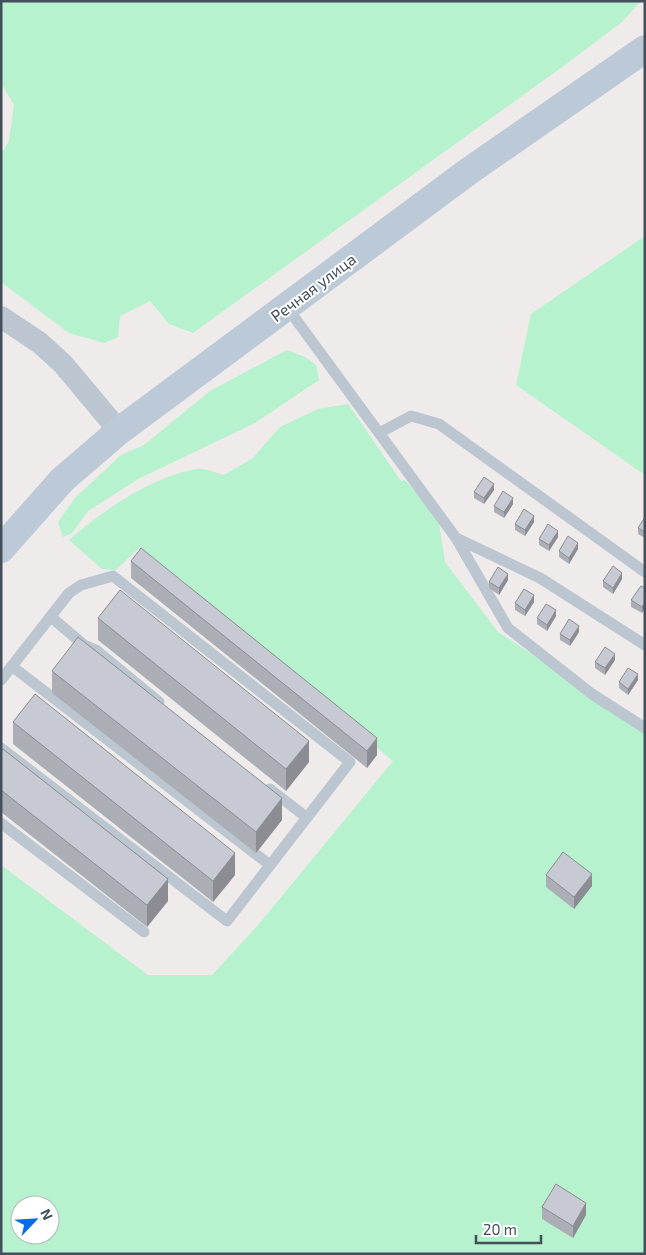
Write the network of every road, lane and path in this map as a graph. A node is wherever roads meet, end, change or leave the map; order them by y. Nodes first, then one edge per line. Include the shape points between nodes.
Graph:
1 (645, 48) edge
2 (286, 306) junction
3 (1, 317) edge
4 (119, 431) junction
5 (379, 433) junction
6 (456, 538) junction
7 (1, 549) edge
8 (645, 572) edge
9 (51, 617) junction
10 (645, 644) edge
11 (13, 667) junction
12 (1, 680) edge
13 (169, 711) edge
14 (645, 728) edge
15 (1, 748) edge
16 (262, 783) edge
17 (306, 817) junction
18 (1, 823) edge
19 (270, 865) junction
20 (144, 932) dead end

1 - 2 street, Речная улица via 469,170
2 - 4 street, Речная улица
2 - 5 lane
3 - 4 street via 40,343 63,364
4 - 7 street, Речная улица via 62,480
5 - 6 lane
5 - 8 lane via 410,416 439,424
6 - 10 lane via 540,578
6 - 14 lane via 508,628 592,694
9 - 11 lane
9 - 13 lane
9 - 17 lane via 69,593 81,585 113,576 350,762
11 - 12 lane
11 - 19 lane
15 - 19 lane via 227,921
16 - 17 lane
17 - 19 lane
18 - 20 lane

